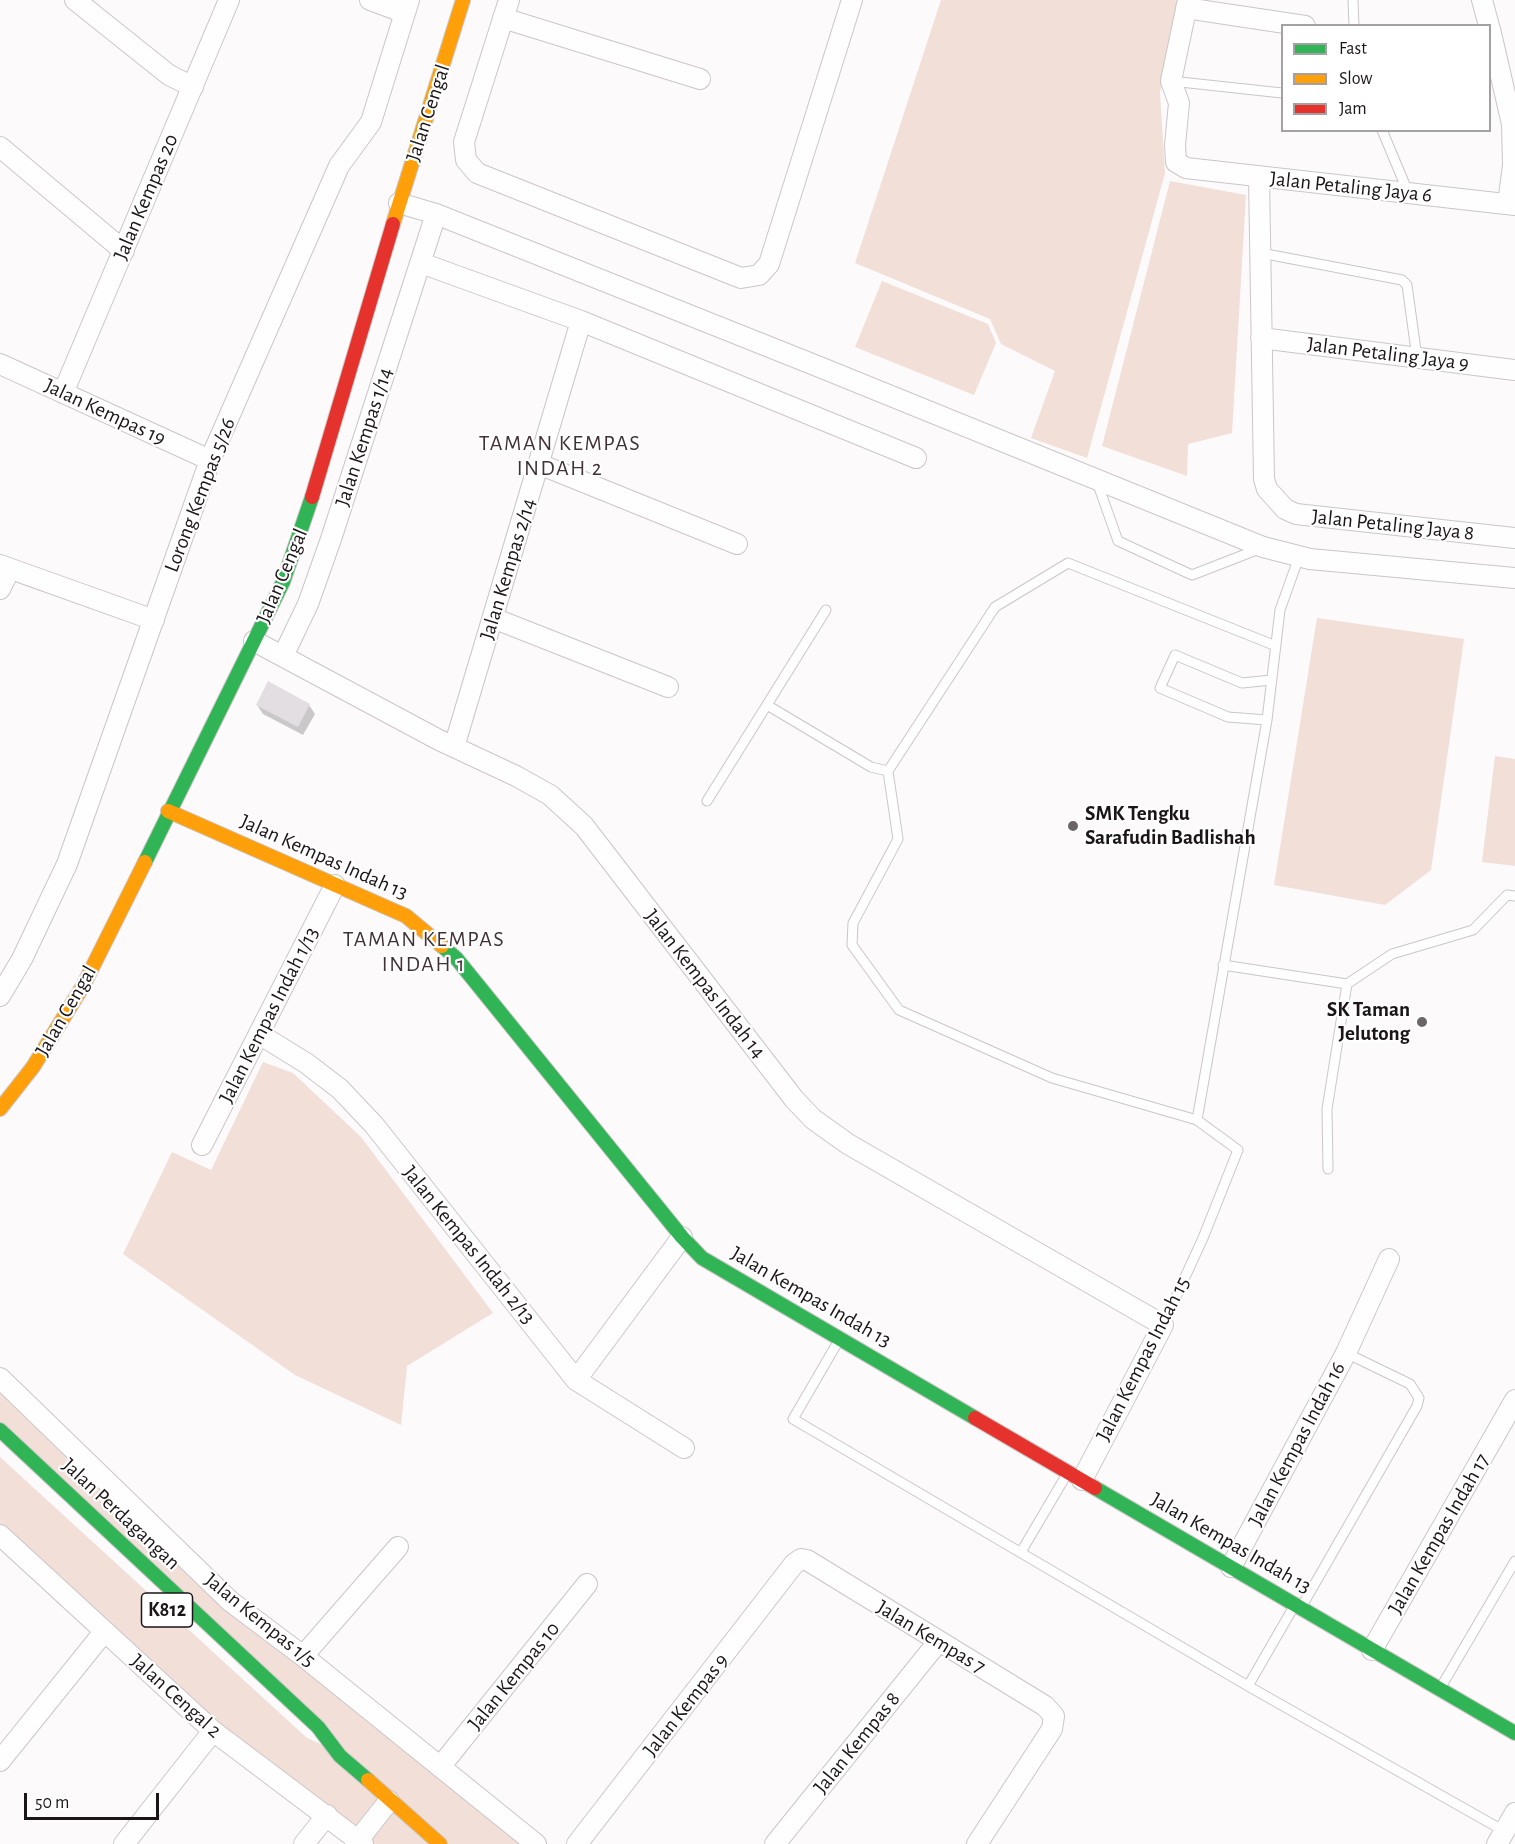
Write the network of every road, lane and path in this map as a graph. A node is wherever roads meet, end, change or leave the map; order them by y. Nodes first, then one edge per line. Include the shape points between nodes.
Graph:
1 (75, 0) edge
2 (229, 0) edge
3 (370, 0) edge
4 (463, 0) edge
5 (852, 0) edge
6 (1353, 0) edge
7 (1482, 0) edge
8 (1187, 4) edge
9 (407, 6) edge
10 (506, 9) edge
11 (1294, 24) edge
12 (1354, 24) edge
13 (1488, 24) edge
14 (1491, 32) edge
15 (1508, 73) edge
16 (700, 79) dead end
17 (1171, 81) junction
18 (193, 87) junction
19 (1281, 93) edge
20 (1383, 132) edge
21 (0, 147) edge
22 (1259, 177) junction
23 (1408, 193) junction
24 (399, 203) junction
25 (1511, 205) edge
26 (436, 214) junction
27 (124, 251) junction
28 (1261, 253) junction
29 (421, 263) junction
30 (581, 321) junction
31 (1262, 338) junction
32 (1417, 358) junction
33 (0, 364) edge
34 (1515, 370) edge
35 (63, 393) junction
36 (916, 458) dead end
37 (210, 460) junction
38 (539, 464) junction
39 (1097, 482) junction
40 (1515, 538) edge
41 (737, 544) dead end
42 (1263, 547) junction
43 (1299, 556) junction
44 (5, 567) edge
45 (1515, 578) edge
46 (0, 589) edge
47 (826, 610) dead end
48 (493, 618) junction
49 (154, 620) junction
50 (254, 641) junction
51 (1276, 646) junction
52 (283, 656) junction
53 (1272, 680) junction
54 (668, 687) dead end
55 (767, 705) junction
56 (1267, 720) junction
57 (454, 747) junction
58 (888, 771) junction
59 (707, 801) dead end
60 (168, 811) junction
61 (336, 885) junction
62 (1515, 896) edge
63 (1223, 965) junction
64 (1347, 984) junction
65 (0, 996) edge
66 (259, 1034) junction
67 (0, 1109) edge
68 (1197, 1120) junction
69 (202, 1146) dead end
70 (1328, 1169) dead end
71 (682, 1237) junction
72 (1389, 1259) dead end
73 (1163, 1325) junction
74 (840, 1338) junction
75 (1346, 1353) junction
76 (0, 1378) edge
77 (576, 1380) junction
78 (1515, 1400) edge
79 (1510, 1421) edge
80 (0, 1430) edge
81 (684, 1448) dead end
82 (1075, 1476) junction
83 (0, 1535) edge
84 (398, 1547) dead end
85 (1021, 1552) junction
86 (1515, 1561) edge
87 (794, 1564) joint
88 (1231, 1567) junction
89 (587, 1584) dead end
90 (1298, 1606) junction
91 (104, 1632) junction
92 (938, 1642) junction
93 (1372, 1650) junction
94 (303, 1656) junction
95 (1248, 1686) junction
96 (1439, 1689) junction
97 (213, 1731) junction
98 (1515, 1733) edge
99 (307, 1738) dead end
100 (340, 1756) junction
101 (0, 1761) edge
102 (441, 1767) junction
103 (389, 1801) junction
104 (1515, 1813) edge
105 (327, 1815) junction
106 (1500, 1838) edge
107 (359, 1843) edge
108 (981, 1843) edge
109 (124, 1844) edge
110 (304, 1844) edge
111 (440, 1844) edge
112 (536, 1844) edge
113 (577, 1844) edge
114 (776, 1844) edge

1 - 18 street via 169,75
2 - 18 street, Jalan Kempas 20
3 - 9 street
4 - 24 street, Jalan Cengal
5 - 10 street via 769,264 759,275 741,278 477,173 466,160 464,142
6 - 12 lane
7 - 13 street
8 - 11 street
8 - 17 street
9 - 37 street, Lorong Kempas 5/26 via 371,122 339,166
10 - 16 street
14 - 15 street
15 - 25 street
17 - 19 lane
17 - 22 street, Jalan Petaling Jaya 6 via 1179,103 1176,162 1186,168
18 - 27 street, Jalan Kempas 20
20 - 23 lane
21 - 27 street
22 - 23 street, Jalan Petaling Jaya 6
22 - 28 street
23 - 25 street, Jalan Petaling Jaya 6
24 - 26 street
24 - 50 street, Jalan Cengal via 307,514 283,582
26 - 29 street, Jalan Kempas 1/14
26 - 39 street
27 - 35 street, Jalan Kempas 20
28 - 31 street
28 - 32 lane via 1402,280 1407,285
29 - 30 street
29 - 52 street, Jalan Kempas 1/14 via 331,539 308,604
30 - 36 street
30 - 38 street, Jalan Kempas 2/14
31 - 32 street, Jalan Petaling Jaya 9
31 - 40 street, Jalan Petaling Jaya 8 via 1264,479 1275,501 1285,509 1304,515
32 - 34 street, Jalan Petaling Jaya 9
33 - 35 street, Jalan Kempas 19
35 - 37 street, Jalan Kempas 19
37 - 49 street, Lorong Kempas 5/26
38 - 41 street
38 - 48 street, Jalan Kempas 2/14
39 - 42 street
39 - 42 lane via 1118,541 1192,575
42 - 43 street
43 - 45 street
43 - 51 lane via 1281,610
44 - 46 street
44 - 49 street
47 - 55 lane
48 - 54 street
48 - 57 street, Jalan Kempas 2/14
49 - 65 street, Lorong Kempas 5/26 via 67,864
50 - 52 street, Jalan Kempas Indah 14
50 - 60 street, Jalan Cengal
51 - 53 lane
51 - 58 lane via 1068,563 995,607
52 - 57 street, Jalan Kempas Indah 14
53 - 56 lane
53 - 56 lane via 1242,683 1175,655 1160,688 1228,717
55 - 58 lane via 871,767
55 - 59 lane
56 - 63 lane
57 - 73 street, Jalan Kempas Indah 14 via 550,795 584,826 813,1119 848,1144
58 - 68 lane via 898,839 853,923 852,945 899,1010 1052,1077
60 - 61 street, Jalan Kempas Indah 13
60 - 67 street, Jalan Cengal via 83,986 33,1067
61 - 66 street, Jalan Kempas Indah 1/13
61 - 71 street, Jalan Kempas Indah 13 via 406,916 456,958
62 - 64 lane via 1507,895 1473,930 1392,954
63 - 64 lane
63 - 68 lane
64 - 70 lane via 1328,1108
66 - 69 street, Jalan Kempas Indah 1/13
66 - 77 street, Jalan Kempas Indah 2/13 via 340,1089 374,1125
68 - 73 lane, Jalan Kempas Indah 15 via 1238,1150
71 - 74 street, Jalan Kempas Indah 13 via 702,1258
71 - 77 street
72 - 75 street, Jalan Kempas Indah 16
73 - 82 street, Jalan Kempas Indah 15
74 - 82 street, Jalan Kempas Indah 13
74 - 85 lane via 794,1419
75 - 88 street, Jalan Kempas Indah 16
75 - 90 lane via 1410,1384 1419,1398
76 - 94 street, Jalan Kempas 1/5 via 230,1601
77 - 81 street, Jalan Kempas Indah 2/13
78 - 79 street, Jalan Kempas Indah 17
79 - 93 street, Jalan Kempas Indah 17
80 - 100 street, Jalan Perdagangan / K812 via 318,1727
82 - 85 lane
82 - 88 street, Jalan Kempas Indah 13
83 - 91 street, Jalan Cengal 2
84 - 94 street
85 - 95 lane
86 - 96 lane
87 - 92 street, Jalan Kempas 7 via 807,1560
87 - 113 street, Jalan Kempas 9
88 - 90 street, Jalan Kempas Indah 13
89 - 102 street, Jalan Kempas 10
90 - 93 street, Jalan Kempas Indah 13
90 - 95 lane
91 - 97 street, Jalan Cengal 2
91 - 101 street
92 - 108 street, Jalan Kempas 7 via 1045,1706 1054,1716 1052,1729
92 - 114 street, Jalan Kempas 8
93 - 96 street, Jalan Kempas Indah 13
94 - 102 street, Jalan Kempas 1/5
95 - 106 lane
96 - 98 street, Jalan Kempas Indah 13
97 - 105 street, Jalan Cengal 2
97 - 109 street
99 - 100 street, Jalan Perdagangan / K812
100 - 103 street, Jalan Perdagangan / K812
102 - 112 street, Jalan Kempas 1/5
103 - 107 street
103 - 111 street, Jalan Perdagangan / K812
104 - 106 street
105 - 107 street, Jalan Cengal 2
105 - 110 street

